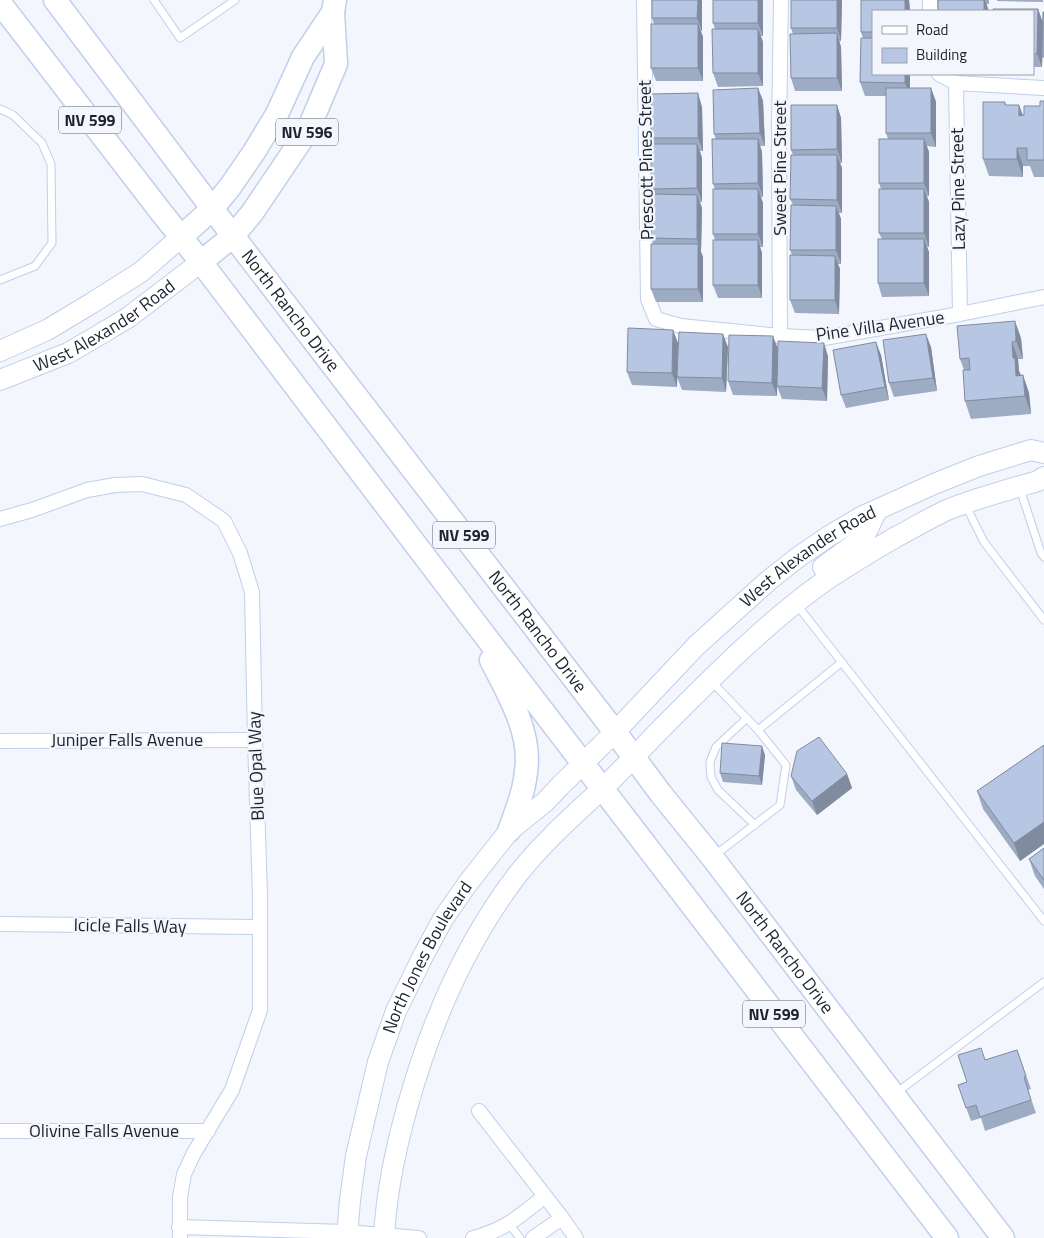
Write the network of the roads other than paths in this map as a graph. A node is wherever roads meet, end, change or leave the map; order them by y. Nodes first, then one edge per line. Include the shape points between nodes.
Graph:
1 (55, 0) edge
2 (154, 0) edge
3 (235, 0) edge
4 (644, 0) edge
5 (781, 0) edge
6 (0, 2) edge
7 (334, 6) edge
8 (941, 75) edge
9 (956, 83) junction
10 (1044, 88) edge
11 (0, 109) edge
12 (212, 208) junction
13 (233, 236) junction
14 (181, 237) junction
15 (201, 262) junction
16 (0, 280) edge
17 (1044, 297) edge
18 (960, 314) junction
19 (656, 319) joint
20 (780, 336) junction
21 (0, 351) edge
22 (0, 380) edge
23 (1044, 452) edge
24 (1044, 477) edge
25 (1019, 487) junction
26 (965, 504) junction
27 (877, 510) junction
28 (0, 519) edge
29 (1044, 557) edge
30 (796, 603) junction
31 (473, 620) junction
32 (1044, 620) edge
33 (842, 662) junction
34 (710, 680) junction
35 (746, 718) junction
36 (758, 730) junction
37 (615, 732) junction
38 (255, 740) junction
39 (0, 741) edge
40 (633, 758) junction
41 (583, 763) junction
42 (602, 788) junction
43 (755, 824) junction
44 (510, 831) junction
45 (712, 857) junction
46 (1044, 921) edge
47 (0, 924) edge
48 (260, 927) junction
49 (1044, 982) edge
50 (893, 1095) junction
51 (478, 1111) dead end
52 (0, 1131) edge
53 (208, 1131) junction
54 (545, 1196) junction
55 (562, 1218) junction
56 (509, 1224) junction
57 (179, 1232) edge
58 (237, 1233) edge
59 (347, 1235) edge
60 (384, 1237) edge
61 (419, 1238) edge
62 (473, 1238) edge
63 (520, 1238) edge
64 (533, 1238) edge
65 (576, 1238) edge
66 (947, 1238) edge
67 (1003, 1238) edge

1 - 12 main road, North Rancho Drive / NV 599
2 - 3 lane via 180,38
4 - 19 street, Prescott Pines Street via 648,299
5 - 20 street, Sweet Pine Street
6 - 14 main road, NV 599
7 - 12 main road, NV 596 via 303,57 277,114 230,187
7 - 13 main road, NV 596 via 336,64 308,130 272,186
8 - 9 street
9 - 10 street
9 - 18 street, Lazy Pine Street
11 - 16 lane via 13,115 42,143 51,164 52,244 35,266
12 - 13 main road, North Rancho Drive / NV 599
12 - 14 main road, NV 596
13 - 15 main road, NV 596
13 - 37 main road, North Rancho Drive / NV 599
14 - 15 main road, NV 599
14 - 21 main road, West Alexander Road via 117,288 47,330
15 - 22 main road, West Alexander Road via 129,317 94,338 68,353
15 - 31 main road, NV 599
17 - 18 street, Pine Villa Avenue
18 - 20 street, Pine Villa Avenue via 824,338
19 - 20 street, Pine Villa Avenue via 681,326
23 - 27 main road, West Alexander Road via 1031,450 979,466
24 - 25 main road, West Alexander Road
25 - 26 main road, West Alexander Road
25 - 29 lane
26 - 30 main road, West Alexander Road via 877,548
26 - 32 lane via 984,542
27 - 30 main road via 864,537 799,584
27 - 37 main road, West Alexander Road via 829,536 768,581 696,646
28 - 38 street, Blue Opal Way via 88,490 142,484 186,495 224,521 240,553 252,592
30 - 33 lane
30 - 34 main road, West Alexander Road
31 - 41 main road, NV 599
31 - 44 main road via 519,717 526,751 526,772
33 - 36 lane
33 - 46 lane
34 - 35 lane
34 - 40 main road, West Alexander Road
35 - 36 lane
35 - 43 lane via 716,747 710,762 711,777 718,790
36 - 43 lane via 786,765 780,805
37 - 40 main road, North Rancho Drive / NV 599
37 - 41 main road, North Jones Boulevard
38 - 39 street, Juniper Falls Avenue
38 - 48 street, Blue Opal Way
40 - 42 main road, North Jones Boulevard
40 - 45 main road, North Rancho Drive / NV 599
41 - 42 main road, NV 599
41 - 44 main road, North Jones Boulevard
42 - 60 main road, North Jones Boulevard via 548,839 517,875 488,917 440,1008 396,1148
42 - 66 main road, NV 599
43 - 45 lane
44 - 59 main road, North Jones Boulevard via 443,919 396,1011 364,1117
45 - 50 main road, North Rancho Drive / NV 599
47 - 48 street, Icicle Falls Way
48 - 53 street, Blue Opal Way via 260,1010 232,1090
49 - 50 lane
50 - 67 main road, North Rancho Drive / NV 599
51 - 54 street
52 - 53 street, Olivine Falls Avenue
53 - 57 street, Blue Opal Way via 184,1174
54 - 55 street
54 - 56 street
55 - 64 street
55 - 65 street
56 - 62 street
56 - 63 lane
57 - 58 street
58 - 59 street
59 - 60 street
60 - 61 street

